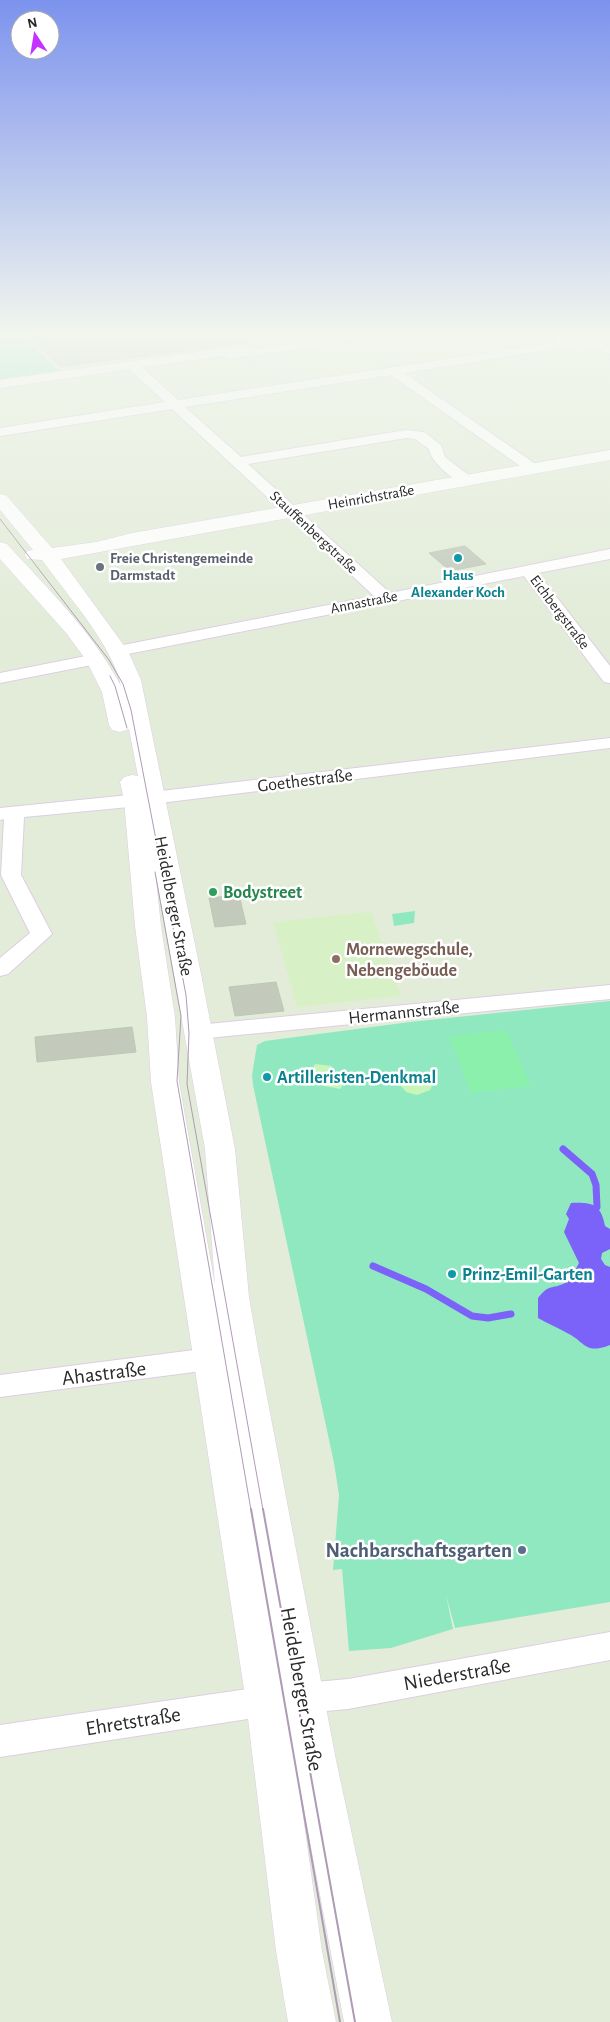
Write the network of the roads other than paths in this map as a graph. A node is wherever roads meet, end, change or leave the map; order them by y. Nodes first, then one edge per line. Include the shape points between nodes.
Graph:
1 (24, 428) edge
2 (201, 428) edge
3 (475, 428) edge
4 (0, 432) edge
5 (610, 455) edge
6 (237, 462) junction
7 (532, 468) junction
8 (466, 480) junction
9 (0, 499) edge
10 (291, 511) junction
11 (42, 549) junction
12 (2, 551) edge
13 (610, 554) edge
14 (528, 570) junction
15 (386, 598) junction
16 (118, 651) junction
17 (96, 659) junction
18 (0, 678) edge
19 (610, 678) edge
20 (610, 743) edge
21 (145, 799) junction
22 (7, 814) edge
23 (0, 969) edge
24 (610, 992) edge
25 (198, 1032) junction
26 (163, 1035) junction
27 (226, 1357) junction
28 (0, 1386) edge
29 (610, 1646) edge
30 (304, 1699) junction
31 (266, 1702) junction
32 (0, 1741) edge
33 (312, 2022) edge
34 (368, 2022) edge

1 - 4 street
2 - 6 street, Stauffenbergstraße
3 - 7 street
5 - 7 main road, Heinrichstraße
6 - 8 street via 368,440 419,435 436,448 440,460
6 - 10 street, Stauffenbergstraße
7 - 8 main road, Heinrichstraße
8 - 10 main road, Heinrichstraße
9 - 11 main road, Heidelberger Straße
10 - 11 main road, Heinrichstraße via 103,547
10 - 15 street, Stauffenbergstraße
11 - 12 main road, Heinrichstraße
11 - 16 main road, Heidelberger Straße
12 - 17 main road, Heidelberger Straße
13 - 14 street, Annastraße
14 - 15 street, Annastraße
14 - 19 street, Eichbergstraße
15 - 16 street, Annastraße
16 - 21 main road, Heidelberger Straße via 130,680
17 - 18 street
17 - 21 main road, Heidelberger Straße via 113,692
20 - 21 street, Goethestraße
21 - 22 street, Goethestraße
21 - 25 main road, Heidelberger Straße
21 - 26 main road, Heidelberger Straße via 149,935
22 - 23 street via 11,875 41,934
24 - 25 street, Hermannstraße
25 - 26 main road
25 - 27 main road, Heidelberger Straße via 220,1149 232,1297
26 - 27 main road, Heidelberger Straße via 166,1082
27 - 28 street, Ahastraße
27 - 30 main road, Heidelberger Straße
27 - 31 main road, Heidelberger Straße
29 - 30 street, Niederstraße
30 - 31 street, Niederstraße
30 - 34 main road, Heidelberger Straße
31 - 32 street, Ehretstraße
31 - 33 main road, Heidelberger Straße via 299,1951

